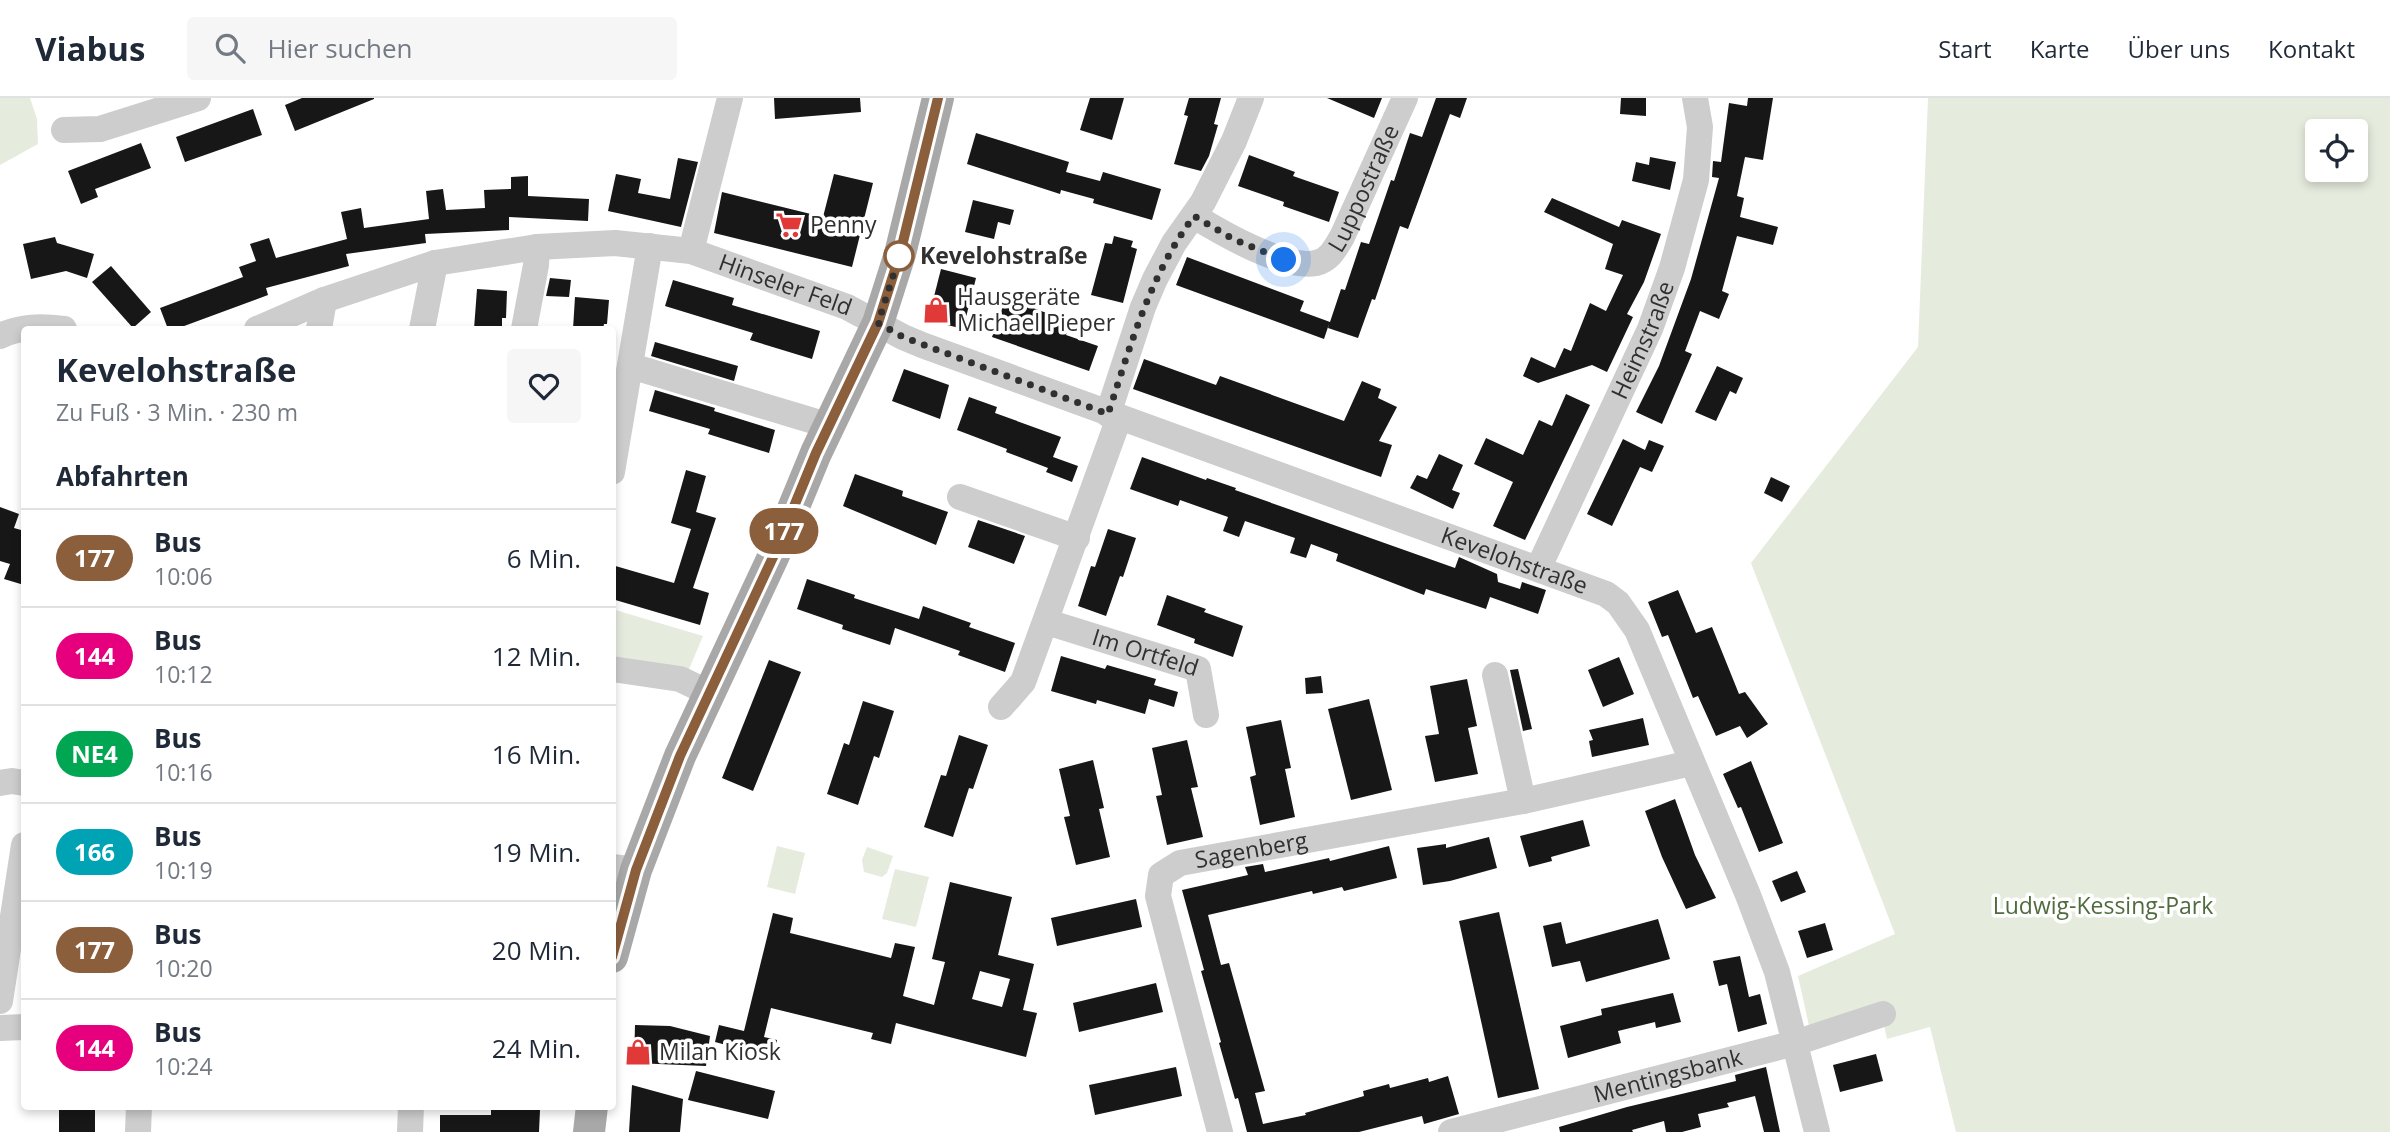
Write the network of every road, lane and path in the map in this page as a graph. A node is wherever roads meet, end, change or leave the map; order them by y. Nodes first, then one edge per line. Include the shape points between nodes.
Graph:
1 (198, 98) edge
2 (730, 98) edge
3 (938, 98) edge
4 (1251, 98) edge
5 (1405, 98) edge
6 (1695, 98) edge
7 (64, 130) dead end
8 (1194, 216) junction
9 (650, 246) junction
10 (537, 247) junction
11 (691, 251) junction
12 (435, 263) junction
13 (324, 300) junction
14 (878, 323) junction
15 (264, 326) edge
16 (320, 326) edge
17 (423, 326) edge
18 (525, 326) edge
19 (21, 329) edge
20 (0, 337) edge
21 (631, 366) junction
22 (1113, 416) junction
23 (830, 426) junction
24 (616, 450) edge
25 (960, 497) dead end
26 (1077, 538) junction
27 (1538, 569) junction
28 (1046, 622) junction
29 (616, 670) edge
30 (1495, 676) dead end
31 (709, 693) junction
32 (1001, 707) dead end
33 (1206, 715) dead end
34 (1691, 763) junction
35 (21, 782) edge
36 (0, 783) edge
37 (1523, 801) junction
38 (624, 868) edge
39 (21, 888) edge
40 (616, 927) edge
41 (0, 1001) edge
42 (1883, 1014) dead end
43 (21, 1027) edge
44 (0, 1028) edge
45 (1795, 1043) junction
46 (139, 1110) edge
47 (411, 1110) edge
48 (592, 1110) edge
49 (138, 1132) edge
50 (410, 1132) edge
51 (589, 1132) edge
52 (1220, 1132) edge
53 (1451, 1132) edge
54 (1817, 1132) edge

1 - 7 street via 100,129
2 - 11 street, Hinseler Feld
3 - 14 main road
4 - 8 street
5 - 8 street, Luppostraße via 1342,237 1333,254 1318,263 1284,260 1233,239
6 - 27 street, Heimstraße via 1700,127 1696,180 1672,268 1650,329
8 - 22 street via 1174,243 1143,307
9 - 10 street, Hinseler Feld
9 - 11 street, Hinseler Feld
9 - 21 street
10 - 12 street, Hinseler Feld
10 - 18 street
11 - 14 street, Hinseler Feld via 848,307
12 - 13 street, Hinseler Feld
12 - 17 street
13 - 15 street, Hinseler Feld
13 - 16 street
14 - 22 street, Kevelohstraße via 903,337
14 - 23 main road
19 - 20 street
21 - 23 street
21 - 24 street
22 - 26 street
22 - 27 street, Kevelohstraße
23 - 31 main road
25 - 26 street
26 - 28 street
27 - 34 street, Kevelohstraße via 1606,594 1628,615
28 - 32 street via 1023,682
28 - 33 street, Im Ortfeld via 1198,669
29 - 31 street via 680,679
30 - 37 street
31 - 38 main road
34 - 37 street, Sagenberg
34 - 45 street, Kevelohstraße via 1777,972
35 - 36 street
37 - 52 street, Sagenberg via 1180,863 1161,876 1158,895
38 - 40 main road
39 - 41 street
42 - 45 street, Mentingsbank
43 - 44 street
45 - 53 street, Mentingsbank
45 - 54 street, Kevelohstraße
46 - 49 street
47 - 50 street
48 - 51 main road

